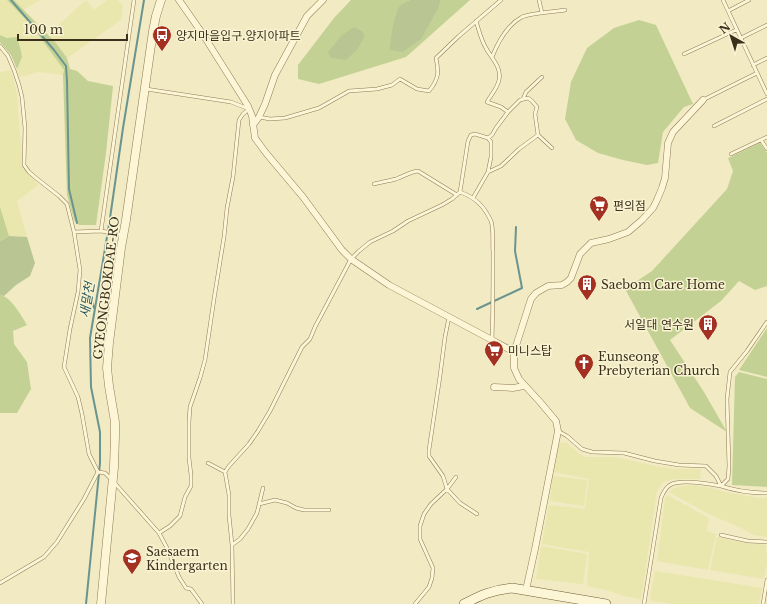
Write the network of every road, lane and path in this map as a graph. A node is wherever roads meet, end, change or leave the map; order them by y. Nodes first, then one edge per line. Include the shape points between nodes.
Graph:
1 (134, 0) edge
2 (161, 0) edge
3 (179, 0) edge
4 (323, 0) edge
5 (501, 0) edge
6 (539, 0) edge
7 (723, 0) edge
8 (749, 0) edge
9 (565, 10) dead end
10 (728, 11) junction
11 (542, 13) junction
12 (476, 21) junction
13 (767, 25) edge
14 (736, 30) junction
15 (740, 38) junction
16 (0, 46) edge
17 (684, 54) dead end
18 (492, 57) junction
19 (767, 58) edge
20 (753, 65) junction
21 (757, 73) junction
22 (542, 77) dead end
23 (145, 89) junction
24 (766, 92) edge
25 (523, 99) junction
26 (767, 99) edge
27 (703, 100) joint
28 (249, 109) junction
29 (508, 112) junction
30 (259, 117) junction
31 (253, 125) junction
32 (714, 126) dead end
33 (538, 135) junction
34 (767, 137) edge
35 (488, 138) junction
36 (761, 140) junction
37 (552, 148) dead end
38 (767, 149) edge
39 (731, 154) dead end
40 (488, 172) junction
41 (374, 184) dead end
42 (459, 193) junction
43 (473, 198) junction
44 (101, 231) junction
45 (74, 232) junction
46 (124, 235) junction
47 (351, 259) junction
48 (449, 317) junction
49 (767, 322) edge
50 (492, 340) junction
51 (514, 352) junction
52 (524, 386) junction
53 (494, 387) dead end
54 (558, 431) junction
55 (208, 464) dead end
56 (98, 472) junction
57 (224, 472) junction
58 (456, 477) dead end
59 (112, 480) junction
60 (721, 486) junction
61 (263, 488) dead end
62 (447, 489) junction
63 (767, 493) edge
64 (259, 504) junction
65 (329, 510) dead end
66 (477, 514) dead end
67 (159, 533) junction
68 (721, 535) dead end
69 (767, 542) edge
70 (232, 545) junction
71 (767, 580) edge
72 (0, 583) edge
73 (526, 590) junction
74 (576, 602) edge
75 (101, 604) edge
76 (202, 604) edge
77 (233, 604) edge
78 (415, 604) edge
79 (464, 604) edge
80 (606, 604) edge
81 (644, 604) edge
82 (763, 604) edge

1 - 44 lane
2 - 23 street, GYEONGBOKDAE-RO via 153,31
3 - 28 street
4 - 30 street via 307,16 275,75
5 - 12 lane
6 - 11 lane
7 - 10 lane
8 - 10 lane
9 - 11 lane
10 - 14 lane
11 - 18 lane via 522,17 514,23 502,37
12 - 18 lane via 486,49
12 - 30 lane via 436,58 438,78 429,91 417,89 400,79 392,85 349,90 319,108 285,118
13 - 15 lane
14 - 15 lane
14 - 17 lane
15 - 20 lane
16 - 45 lane via 8,56 20,85 25,128 24,165 67,204
18 - 29 lane via 499,70 499,80 487,102
19 - 20 lane
20 - 21 lane
21 - 24 lane
21 - 27 lane
22 - 25 lane via 526,92
23 - 28 lane via 232,102
23 - 46 street, GYEONGBOKDAE-RO
25 - 29 lane
25 - 33 lane via 528,98 537,106 535,114
26 - 32 lane
27 - 51 street via 673,132 668,143 665,178 652,208 628,232 591,243 580,254 567,282 548,286 536,293 531,299
28 - 31 street
28 - 67 lane via 239,120 233,177 205,360 190,407 191,486 180,516
29 - 35 lane
30 - 31 street
31 - 47 street via 255,138
33 - 37 lane
33 - 40 lane via 501,166
34 - 36 lane
35 - 40 lane via 491,142 491,157
35 - 42 lane via 475,134 468,140
36 - 38 lane
36 - 39 lane
40 - 43 lane
41 - 42 lane via 418,171
42 - 43 lane
42 - 47 lane via 442,205 370,242
43 - 50 lane via 487,213 492,224
44 - 45 lane
44 - 46 lane
45 - 56 lane via 80,270 64,367 78,397 89,454
46 - 59 street, GYEONGBOKDAE-RO via 108,343 108,386 115,429
47 - 48 street via 389,285
47 - 57 lane via 270,411 249,444
48 - 50 street
48 - 62 lane via 428,450 429,456 443,476
49 - 60 lane via 730,372 727,399 730,466 728,479
50 - 51 street
51 - 52 street via 514,368
52 - 53 street
52 - 54 street via 556,421
54 - 60 lane via 582,449 592,452 624,453 679,465 706,466
54 - 73 street
55 - 57 lane
56 - 59 lane via 105,473
56 - 72 lane via 57,542 44,557
57 - 70 lane via 229,495
58 - 62 lane
59 - 67 lane
59 - 75 street, GYEONGBOKDAE-RO
60 - 63 lane via 752,493
60 - 81 lane via 684,482 671,484 665,490 661,498
61 - 64 lane
62 - 66 lane
62 - 78 lane via 431,504 420,526 420,539 433,568 429,587
64 - 65 lane via 275,500 304,510
64 - 70 lane via 248,529
67 - 76 lane via 179,577
68 - 69 lane
70 - 77 lane
71 - 82 lane
73 - 74 main road
73 - 79 main road via 499,589
74 - 80 main road

